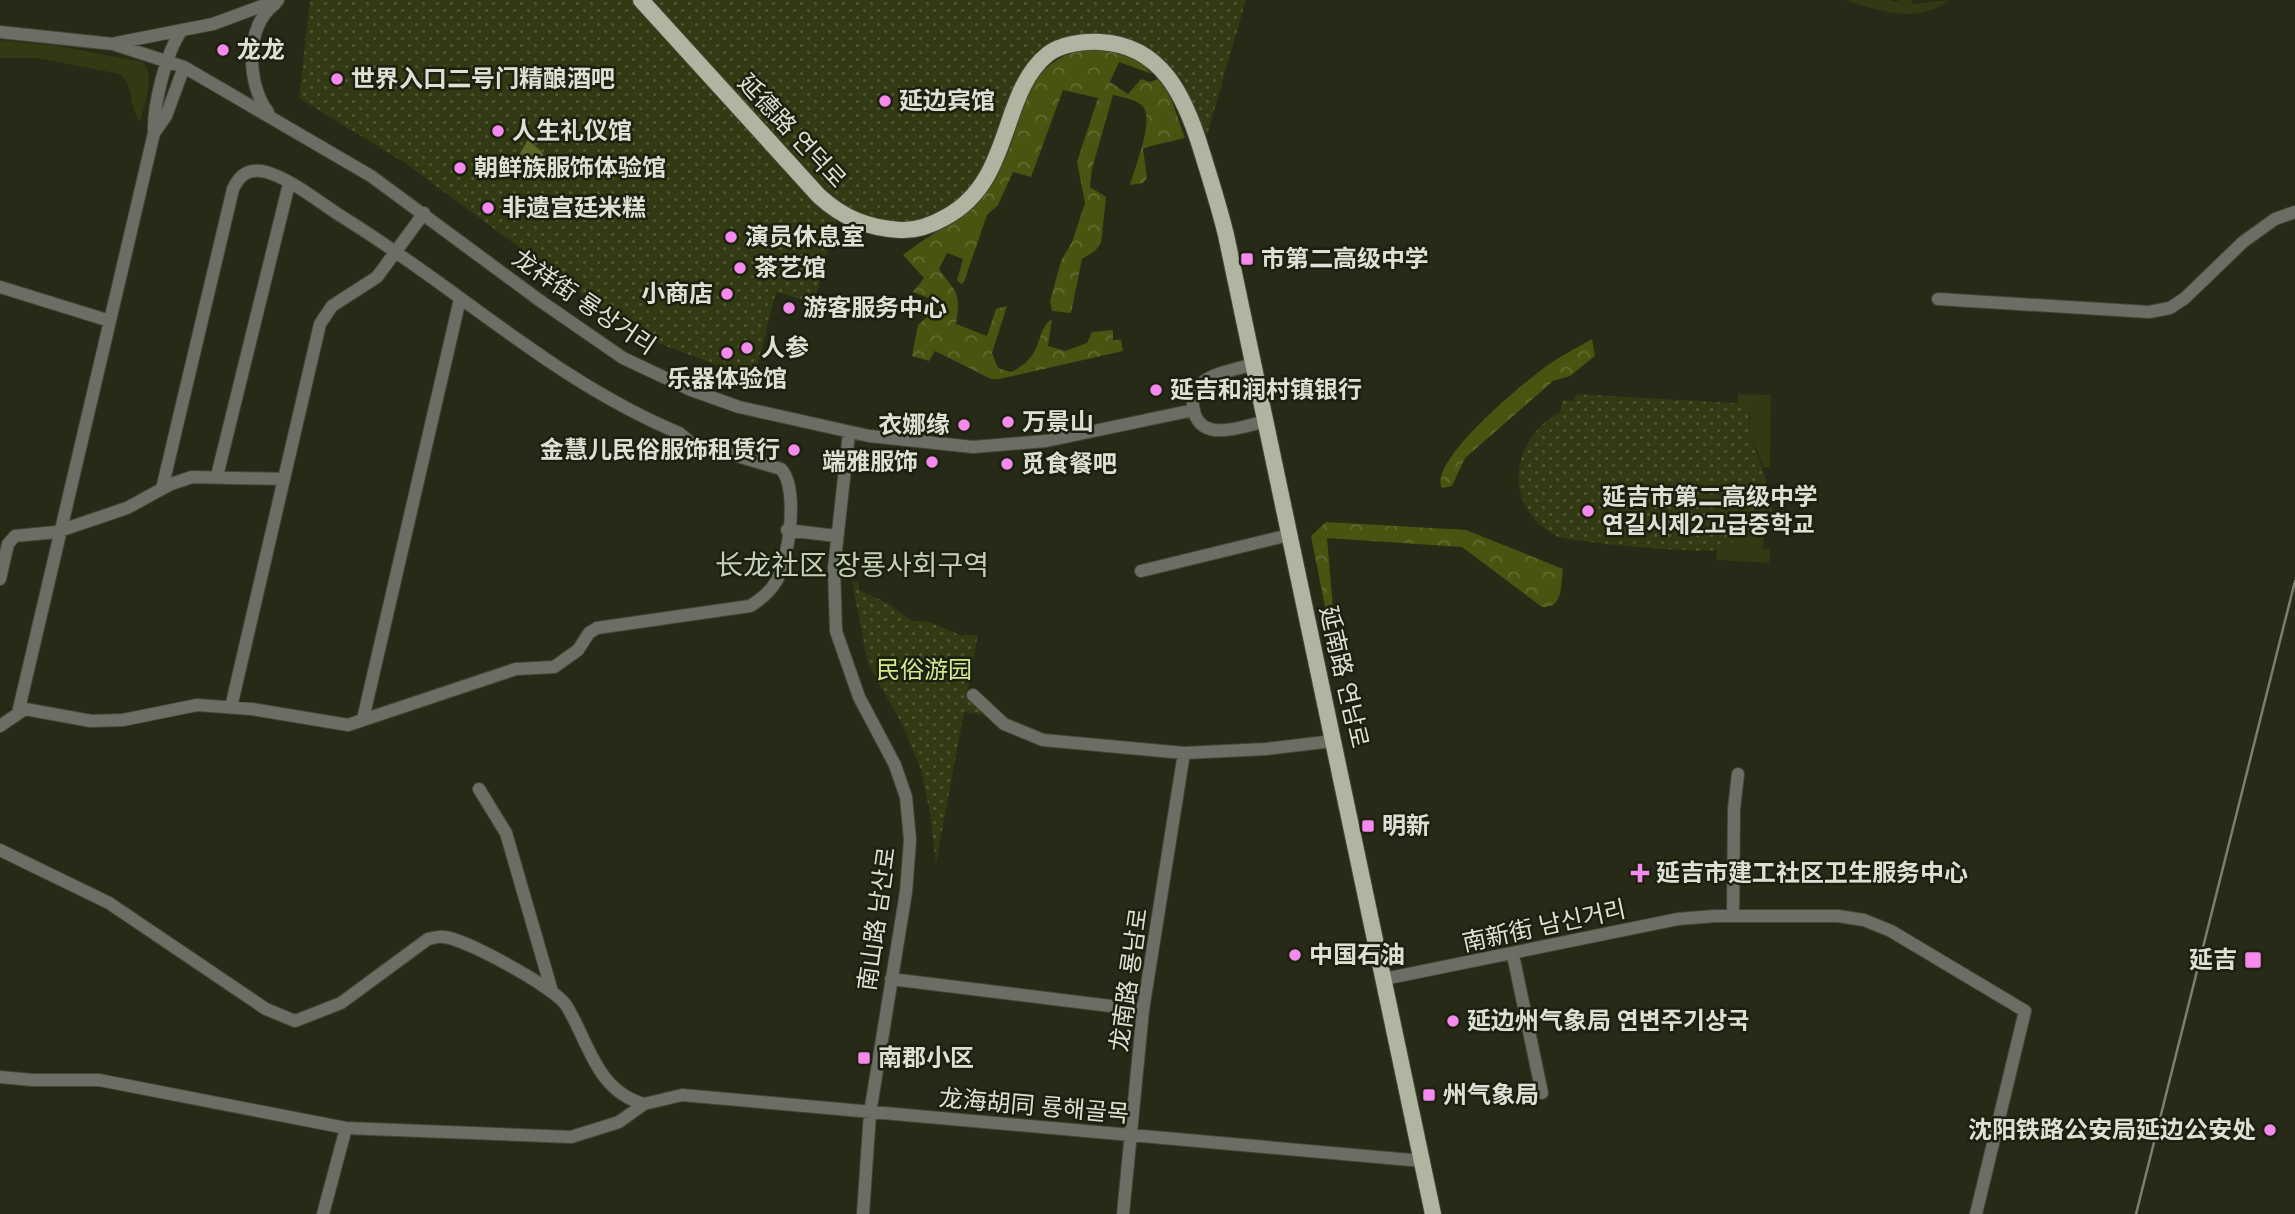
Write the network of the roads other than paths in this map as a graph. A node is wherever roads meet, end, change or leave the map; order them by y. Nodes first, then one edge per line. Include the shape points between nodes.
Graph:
1 (280, 0) edge
2 (641, 0) edge
3 (183, 30) junction
4 (0, 32) edge
5 (113, 44) junction
6 (169, 61) junction
7 (184, 67) junction
8 (271, 116) junction
9 (154, 133) junction
10 (1202, 152) joint
11 (289, 184) junction
12 (2295, 212) edge
13 (424, 213) junction
14 (396, 252) junction
15 (0, 287) edge
16 (460, 299) junction
17 (1938, 299) dead end
18 (110, 321) junction
19 (1254, 364) junction
20 (1194, 410) junction
21 (1266, 421) junction
22 (849, 433) junction
23 (217, 476) junction
24 (284, 480) junction
25 (162, 489) junction
26 (61, 530) junction
27 (787, 530) junction
28 (836, 536) junction
29 (1289, 536) junction
30 (1141, 572) dead end
31 (0, 579) edge
32 (973, 695) dead end
33 (231, 707) junction
34 (18, 713) junction
35 (363, 719) junction
36 (0, 726) edge
37 (1333, 741) junction
38 (1184, 753) junction
39 (1738, 774) dead end
40 (479, 789) dead end
41 (0, 850) edge
42 (1733, 916) junction
43 (1513, 955) junction
44 (891, 979) junction
45 (1384, 979) junction
46 (551, 988) junction
47 (1143, 1010) junction
48 (0, 1077) edge
49 (612, 1086) junction
50 (1542, 1093) dead end
51 (643, 1104) junction
52 (870, 1113) junction
53 (620, 1122) junction
54 (346, 1128) junction
55 (1130, 1136) junction
56 (1422, 1161) junction
57 (323, 1214) edge
58 (863, 1214) edge
59 (1123, 1214) edge
60 (1433, 1214) edge
61 (1976, 1214) edge

1 - 3 street
1 - 8 street via 264,15 253,55 258,95
2 - 10 main road, 延德路 연덕로 via 819,196 834,210 863,224 917,229 962,206 990,172 1036,70 1049,53 1069,45 1112,43 1132,49 1161,68 1183,98
3 - 5 street
3 - 6 street via 174,41
4 - 5 street, 龙祥街 룡상거리
5 - 6 street, 龙祥街 룡상거리
6 - 7 street, 龙祥街 룡상거리
6 - 9 street via 154,110
7 - 8 street, 龙祥街 룡상거리
7 - 9 street via 166,116
8 - 13 street, 龙祥街 룡상거리 via 343,157
9 - 18 street
10 - 19 main road, 延南路 연남로 via 1217,197
11 - 14 street
11 - 23 street
11 - 25 street via 269,172 254,170 239,177 233,189
12 - 17 street via 2275,219 2243,243 2170,309 2149,312
13 - 14 street
13 - 22 street, 龙祥街 룡상거리 via 539,300 645,369 749,410
14 - 16 street
14 - 24 street via 377,277 332,306 320,324
15 - 18 street
16 - 27 street via 566,375 636,414 690,442 781,470 791,494
16 - 35 street
18 - 26 street
19 - 20 street via 1205,380 1195,393
19 - 21 main road, 延南路 연남로
20 - 21 street via 1203,425 1219,432
20 - 22 street, 龙祥街 룡상거리 via 1046,441 997,446 931,445
21 - 29 main road, 延南路 연남로
22 - 28 street, 南山路 남산로
23 - 24 street
23 - 25 street via 192,477
24 - 33 street
25 - 26 street via 127,508
26 - 31 street via 10,540
26 - 34 street
27 - 28 street
27 - 35 street via 779,577 750,606 597,628 578,650 554,667 516,669
28 - 44 street, 南山路 남산로 via 836,631 859,697 895,765 906,797 908,873
29 - 30 street
29 - 37 main road, 延南路 연남로
32 - 38 street via 1004,724 1043,740
33 - 34 street via 197,705 123,720 91,721 25,709
33 - 35 street via 340,725
34 - 36 street
37 - 38 street
37 - 45 main road, 延南路 연남로
38 - 47 street, 龙南路 룡남로
39 - 42 street
40 - 46 street via 506,833
41 - 46 street via 128,915 282,1018 295,1021 341,1003 428,939 444,937
42 - 43 street, 南新街 남신거리 via 1678,919
42 - 61 street, 南新街 남신거리 via 1864,920 1891,931 2025,1011
43 - 45 street, 南新街 남신거리
43 - 50 street
44 - 47 street
44 - 52 street, 南山路 남산로
45 - 56 main road, 延南路 연남로
46 - 49 street via 566,1004 597,1069
47 - 55 street, 龙南路 룡남로
48 - 54 street via 99,1080
49 - 51 street
49 - 53 street via 622,1102
51 - 52 street, 龙海胡同 룡해골목 via 682,1095
51 - 53 street
52 - 55 street, 龙海胡同 룡해골목
52 - 58 street, 南山路 남산로
53 - 54 street via 571,1137
54 - 57 street
55 - 56 street, 龙海胡同 룡해골목
55 - 59 street, 龙南路 룡남로
56 - 60 main road, 延南路 연남로

